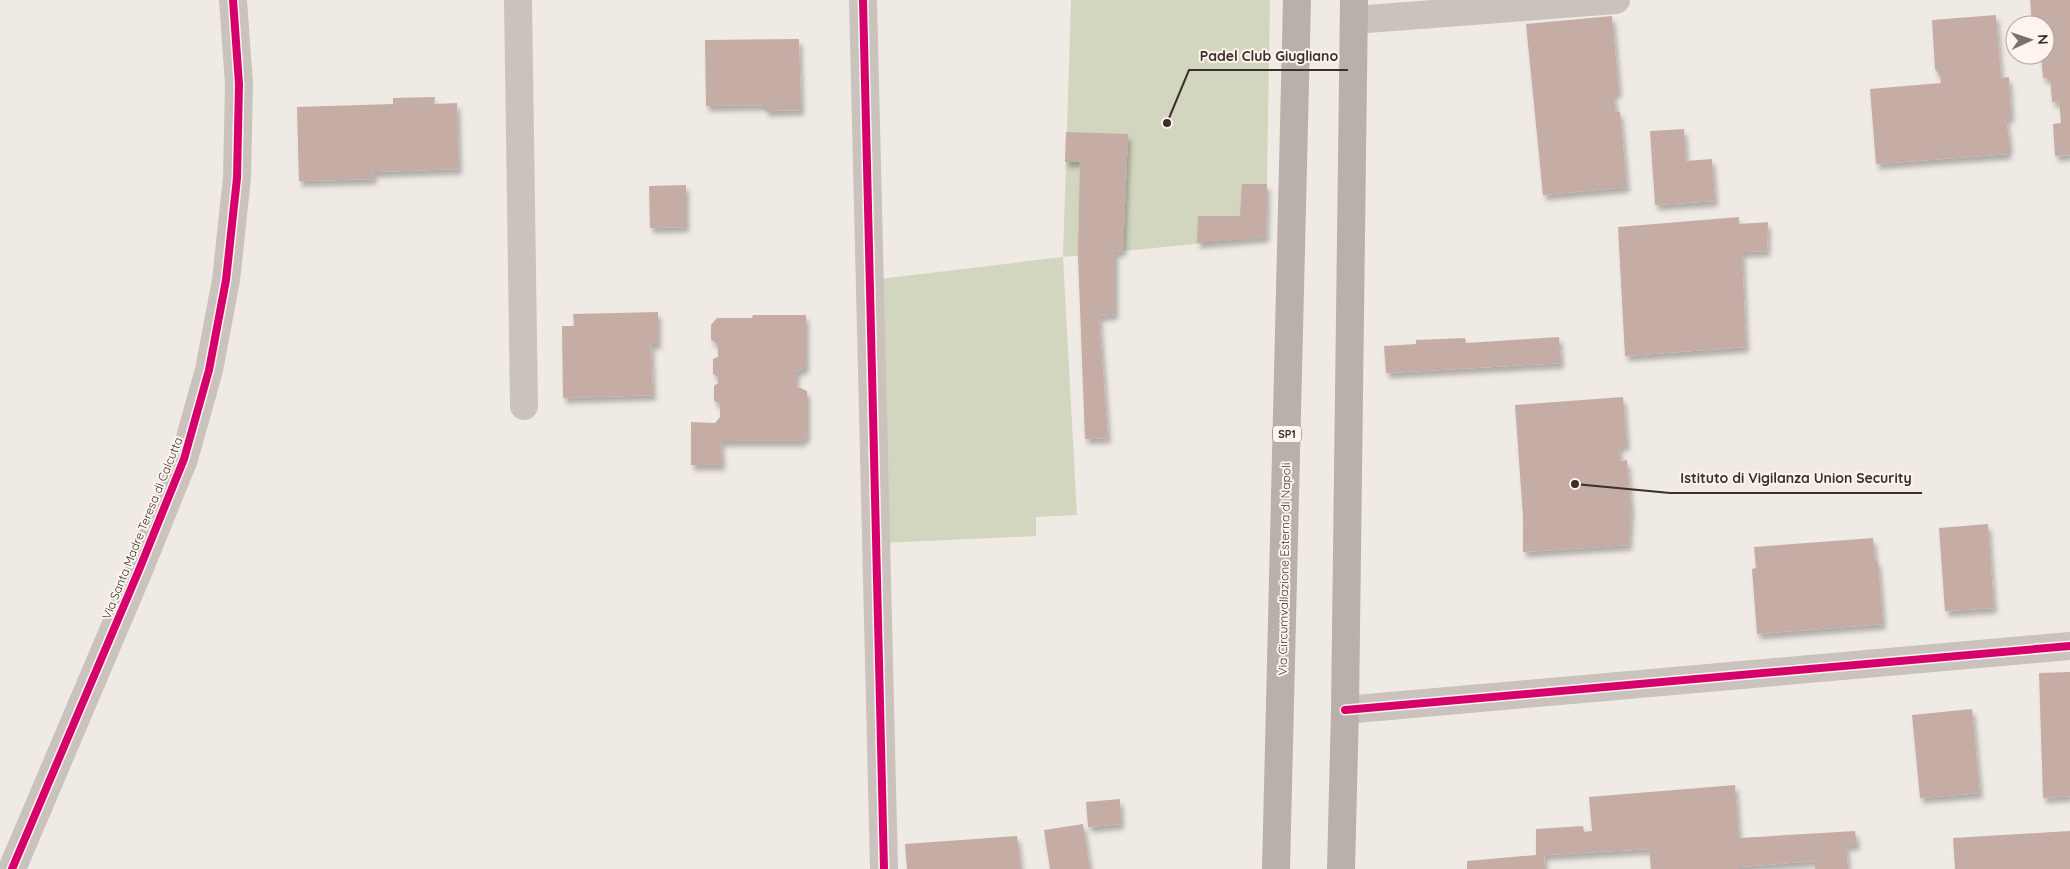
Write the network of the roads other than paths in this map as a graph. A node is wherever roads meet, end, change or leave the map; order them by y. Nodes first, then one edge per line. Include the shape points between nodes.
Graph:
1 (233, 0) edge
2 (518, 0) edge
3 (864, 0) edge
4 (1297, 0) edge
5 (1616, 0) edge
6 (1354, 10) edge
7 (524, 406) dead end
8 (2070, 646) edge
9 (1345, 710) junction
10 (12, 869) edge
11 (884, 869) edge
12 (1276, 869) edge
13 (1341, 869) edge

1 - 10 street, Via Santa Madre Teresa di Calcutta via 239,84 237,178 226,280 209,370 180,468
2 - 7 street
3 - 11 street
4 - 12 main road, Via Circumvallazione Esterna di Napoli / SP1
5 - 6 street
6 - 9 main road
8 - 9 street
9 - 13 main road

